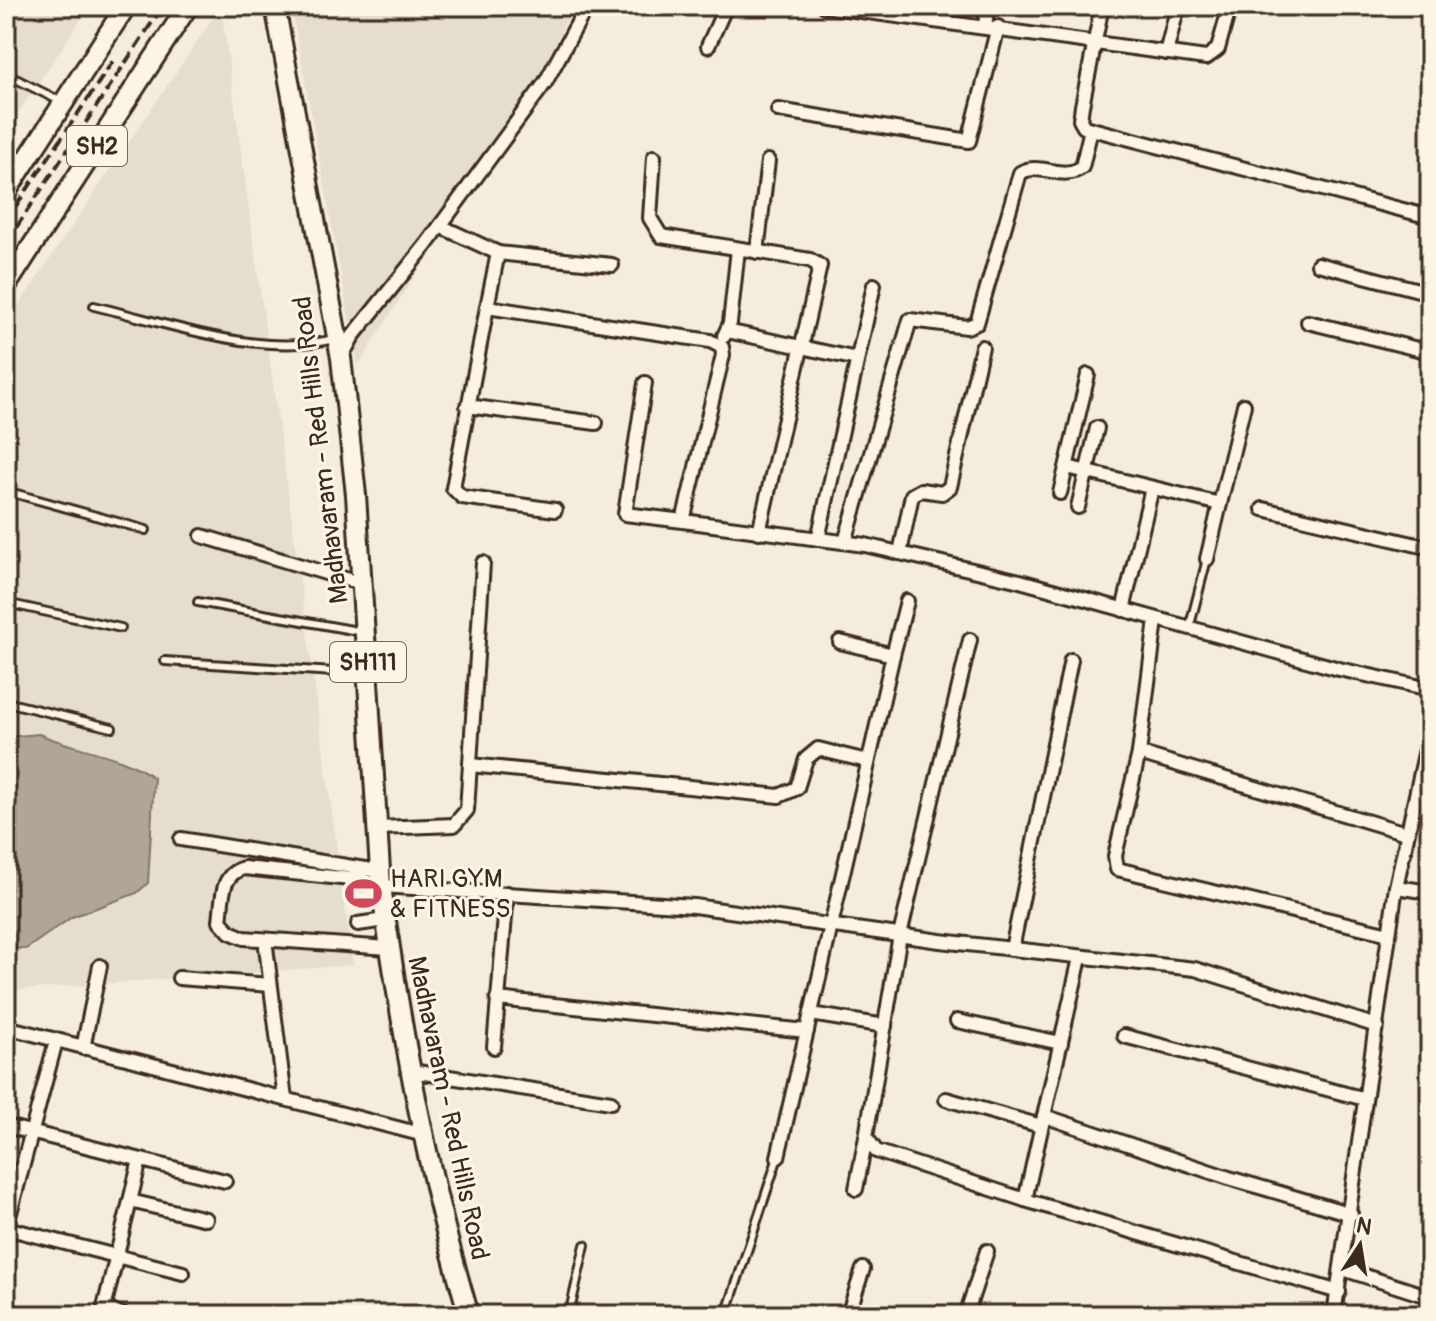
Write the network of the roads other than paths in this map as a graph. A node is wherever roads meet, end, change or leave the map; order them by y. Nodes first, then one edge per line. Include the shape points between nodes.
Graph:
1 (126, 6) edge
2 (188, 6) edge
3 (267, 6) edge
4 (275, 6) edge
5 (587, 6) edge
6 (726, 6) edge
7 (824, 6) edge
8 (988, 6) edge
9 (1102, 6) edge
10 (1178, 6) edge
11 (1230, 6) edge
12 (992, 26) junction
13 (280, 35) junction
14 (1094, 43) junction
15 (708, 46) dead end
16 (1166, 53) junction
17 (6, 74) edge
18 (63, 102) junction
19 (778, 110) dead end
20 (1091, 129) junction
21 (654, 157) dead end
22 (768, 161) dead end
23 (6, 192) edge
24 (1430, 217) edge
25 (440, 226) junction
26 (738, 249) junction
27 (757, 252) junction
28 (498, 253) junction
29 (1318, 264) dead end
30 (612, 265) dead end
31 (874, 285) dead end
32 (6, 286) edge
33 (1430, 293) edge
34 (94, 306) dead end
35 (487, 307) junction
36 (1308, 322) dead end
37 (727, 331) junction
38 (337, 338) junction
39 (717, 343) junction
40 (801, 347) junction
41 (982, 347) dead end
42 (1430, 352) edge
43 (341, 358) junction
44 (857, 359) junction
45 (1088, 375) dead end
46 (645, 383) dead end
47 (1244, 405) dead end
48 (467, 406) junction
49 (596, 423) dead end
50 (1097, 428) dead end
51 (1067, 467) junction
52 (1086, 472) junction
53 (1152, 488) junction
54 (6, 491) edge
55 (1060, 493) dead end
56 (1220, 504) junction
57 (1078, 507) dead end
58 (1263, 509) dead end
59 (555, 510) dead end
60 (683, 521) junction
61 (146, 530) dead end
62 (759, 532) junction
63 (202, 536) dead end
64 (818, 539) junction
65 (845, 542) junction
66 (1430, 548) edge
67 (900, 553) junction
68 (1207, 559) joint
69 (483, 563) dead end
70 (362, 584) junction
71 (907, 601) dead end
72 (198, 602) dead end
73 (6, 603) edge
74 (1123, 610) junction
75 (1156, 620) junction
76 (121, 628) dead end
77 (1189, 629) junction
78 (366, 633) junction
79 (970, 640) dead end
80 (840, 642) dead end
81 (893, 655) junction
82 (1071, 660) dead end
83 (165, 661) dead end
84 (369, 674) junction
85 (1430, 689) edge
86 (6, 702) edge
87 (112, 728) dead end
88 (1430, 731) edge
89 (1139, 753) junction
90 (867, 761) junction
91 (470, 765) junction
92 (379, 828) junction
93 (1406, 833) junction
94 (181, 839) dead end
95 (378, 881) junction
96 (1396, 887) junction
97 (1430, 892) edge
98 (507, 893) junction
99 (357, 898) dead end
100 (385, 920) junction
101 (358, 924) dead end
102 (828, 924) junction
103 (1389, 934) junction
104 (900, 935) junction
105 (266, 947) dead end
106 (389, 948) junction
107 (1012, 949) junction
108 (1080, 958) junction
109 (100, 966) dead end
110 (179, 978) dead end
111 (270, 985) junction
112 (497, 999) junction
113 (811, 1014) junction
114 (957, 1021) dead end
115 (885, 1026) junction
116 (1377, 1026) junction
117 (6, 1027) edge
118 (807, 1031) junction
119 (1124, 1036) dead end
120 (56, 1041) junction
121 (1061, 1043) junction
122 (494, 1047) dead end
123 (83, 1048) junction
124 (411, 1071) junction
125 (285, 1099) junction
126 (946, 1099) dead end
127 (1365, 1099) junction
128 (611, 1102) dead end
129 (1043, 1121) junction
130 (6, 1126) edge
131 (32, 1133) junction
132 (424, 1135) junction
133 (866, 1137) junction
134 (778, 1157) joint
135 (140, 1160) junction
136 (225, 1181) dead end
137 (856, 1189) dead end
138 (1025, 1200) junction
139 (130, 1201) junction
140 (1351, 1214) junction
141 (206, 1219) dead end
142 (6, 1228) edge
143 (585, 1245) dead end
144 (987, 1251) dead end
145 (117, 1256) junction
146 (863, 1269) dead end
147 (1343, 1269) junction
148 (183, 1273) dead end
149 (1339, 1292) junction
150 (1430, 1297) edge
151 (124, 1315) edge
152 (469, 1315) edge
153 (569, 1315) edge
154 (726, 1315) edge
155 (848, 1315) edge
156 (966, 1315) edge
157 (1334, 1315) edge

1 - 18 main road, SH2
2 - 32 main road, SH2
3 - 13 main road
4 - 13 main road, Madhavaram - Red Hills Road / SH111
5 - 25 street via 545,83
6 - 15 street
7 - 12 street
8 - 12 street
9 - 14 street
10 - 16 street
11 - 16 street via 1212,56
12 - 14 street
12 - 19 street via 969,141
13 - 38 main road, Madhavaram - Red Hills Road / SH111
14 - 16 street
14 - 20 street via 1080,120
17 - 18 lane
18 - 23 main road, SH2
20 - 24 street
20 - 65 street via 1078,171 1030,168 1020,173 977,323 967,327 910,320
21 - 26 street via 650,218 661,236
22 - 27 street
25 - 28 street
25 - 43 street
26 - 27 street
26 - 37 street
27 - 40 street via 820,266
28 - 30 street
28 - 35 street
29 - 33 street
31 - 44 street
34 - 38 lane via 269,345 304,346
35 - 39 street
35 - 48 street
36 - 42 street
37 - 39 street
37 - 40 street
38 - 43 main road, Madhavaram - Red Hills Road / SH111
39 - 60 street via 723,355
40 - 44 street
40 - 62 street
41 - 67 street via 950,487 942,493 921,490 912,495
43 - 70 main road, Madhavaram - Red Hills Road / SH111
44 - 64 street
45 - 51 street
46 - 60 street via 625,514
47 - 56 street
48 - 49 street
48 - 59 street via 456,494
50 - 52 street
51 - 52 street
51 - 55 street
52 - 53 street
52 - 57 street
53 - 56 street
53 - 74 street
54 - 61 lane
56 - 68 street
58 - 66 street
60 - 62 street
62 - 64 street
63 - 70 street
64 - 65 street
65 - 67 street
67 - 74 street
68 - 77 lane
69 - 91 street
70 - 78 main road, Madhavaram - Red Hills Road / SH111
71 - 81 street
72 - 78 lane
73 - 76 lane
74 - 75 street
75 - 77 street
75 - 89 street
77 - 85 street
78 - 84 main road, Madhavaram - Red Hills Road / SH111
79 - 104 street
80 - 81 street
81 - 90 street
82 - 107 street
83 - 84 lane
84 - 92 main road, Madhavaram - Red Hills Road / SH111
86 - 87 lane
88 - 93 street
89 - 93 street
89 - 103 street via 1115,856 1117,869
90 - 91 street via 818,749 806,759 797,788 779,796
90 - 102 street
91 - 92 street via 467,810 454,825
92 - 95 main road, Madhavaram - Red Hills Road / SH111
93 - 96 street
94 - 95 street
95 - 98 street
95 - 99 street
95 - 100 main road, Madhavaram - Red Hills Road / SH111
95 - 106 street via 232,871 226,878 220,921 244,938
96 - 97 street
96 - 103 street
98 - 102 street via 683,905
98 - 112 street
100 - 101 street
100 - 106 main road, Madhavaram - Red Hills Road / SH111
102 - 104 street
102 - 113 street
103 - 116 street
104 - 107 street
104 - 115 street
105 - 111 street
106 - 124 main road, Madhavaram - Red Hills Road / SH111
107 - 108 street
108 - 116 street via 1221,975
108 - 121 street
109 - 123 street
110 - 111 street
111 - 125 street
112 - 118 street
112 - 122 street
113 - 115 street
113 - 118 street
114 - 121 street
115 - 133 street
116 - 127 street
117 - 120 street
118 - 134 street
119 - 127 street
120 - 123 street
120 - 131 street
121 - 129 street
123 - 125 street
124 - 128 street
124 - 132 main road, Madhavaram - Red Hills Road / SH111
125 - 132 street
126 - 129 street
127 - 140 street
129 - 138 street
129 - 140 street
130 - 131 street
131 - 135 street
131 - 142 street
132 - 152 main road, Madhavaram - Red Hills Road / SH111
133 - 137 street
133 - 138 street via 876,1151
134 - 154 lane
135 - 136 street
135 - 139 street
138 - 149 street
139 - 141 street
139 - 145 street
140 - 147 street
142 - 145 street
143 - 153 lane
144 - 156 street
145 - 148 street
145 - 151 street via 104,1308
146 - 155 street
147 - 149 street
147 - 150 street
149 - 157 street

